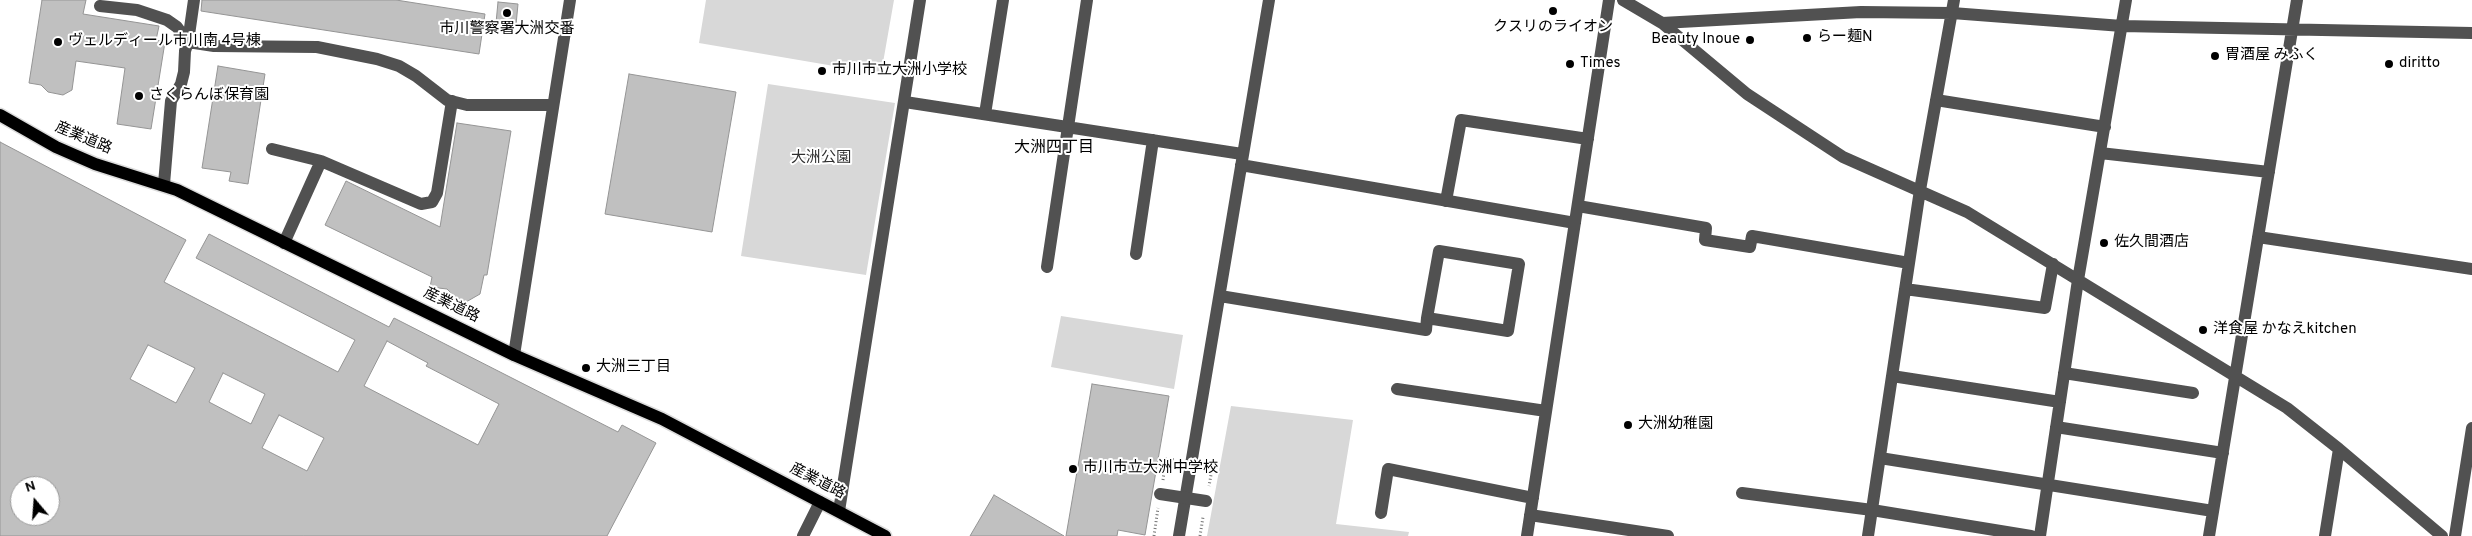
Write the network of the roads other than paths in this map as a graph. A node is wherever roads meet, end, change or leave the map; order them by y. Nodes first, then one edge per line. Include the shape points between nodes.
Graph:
1 (194, 0) edge
2 (570, 0) edge
3 (920, 0) edge
4 (1003, 0) edge
5 (1087, 0) edge
6 (1269, 0) edge
7 (1609, 0) edge
8 (1623, 0) edge
9 (1954, 0) edge
10 (2126, 0) edge
11 (2297, 0) edge
12 (100, 6) dead end
13 (1952, 13) junction
14 (1662, 23) junction
15 (2122, 26) junction
16 (2292, 29) junction
17 (2472, 33) edge
18 (188, 42) junction
19 (1936, 100) junction
20 (452, 101) junction
21 (904, 102) junction
22 (553, 104) junction
23 (985, 114) junction
24 (0, 115) edge
25 (1067, 127) junction
26 (2105, 127) junction
27 (1588, 139) junction
28 (1153, 140) junction
29 (272, 149) dead end
30 (2100, 153) junction
31 (1242, 160) junction
32 (321, 161) junction
33 (2269, 172) junction
34 (164, 184) junction
35 (1920, 190) junction
36 (1446, 201) junction
37 (1578, 206) junction
38 (1575, 222) junction
39 (2258, 237) junction
40 (284, 243) junction
41 (1136, 254) dead end
42 (1910, 263) junction
43 (2053, 264) junction
44 (1047, 267) dead end
45 (2472, 269) edge
46 (2078, 280) junction
47 (1905, 289) junction
48 (1220, 296) junction
49 (1427, 318) junction
50 (514, 355) junction
51 (2064, 373) junction
52 (1892, 376) junction
53 (2235, 376) junction
54 (1398, 389) dead end
55 (2193, 393) dead end
56 (2060, 402) junction
57 (1546, 411) junction
58 (2056, 427) junction
59 (2472, 428) edge
60 (2339, 449) junction
61 (2223, 452) junction
62 (1880, 458) junction
63 (2048, 484) junction
64 (1742, 493) dead end
65 (1160, 494) dead end
66 (1533, 498) junction
67 (1206, 501) dead end
68 (820, 502) junction
69 (1872, 510) junction
70 (839, 511) junction
71 (2214, 511) junction
72 (1381, 513) dead end
73 (1530, 515) junction
74 (803, 536) edge
75 (885, 536) edge
76 (1179, 536) edge
77 (1527, 536) edge
78 (1668, 536) edge
79 (1868, 536) edge
80 (2031, 536) edge
81 (2040, 536) edge
82 (2209, 536) edge
83 (2325, 536) edge
84 (2442, 536) edge
85 (2455, 536) edge

1 - 18 street
2 - 22 street
3 - 21 street
4 - 23 street
5 - 25 street
6 - 31 street
7 - 27 street
8 - 14 street
9 - 13 street
10 - 15 street
11 - 16 street
12 - 18 street via 136,10 167,20
13 - 14 street via 1861,12
13 - 15 street
13 - 19 street
14 - 35 street via 1747,94 1844,157
15 - 16 street
15 - 26 street
16 - 17 street
16 - 33 street
18 - 20 street via 214,46 317,47 377,58 416,76
18 - 34 street via 182,84 171,101
19 - 26 street
19 - 35 street
20 - 22 street via 467,105
20 - 32 street via 437,193 432,202 421,204
21 - 23 street
21 - 70 street
22 - 50 street
23 - 25 street
24 - 34 main road, 産業道路 via 56,147 95,164
25 - 28 street
25 - 44 street
26 - 30 street
27 - 36 street via 1460,120
27 - 37 street
28 - 31 street
28 - 41 street
29 - 32 street
30 - 33 street
30 - 46 street
31 - 36 street
31 - 48 street
32 - 40 street
33 - 39 street
34 - 40 main road, 産業道路
35 - 42 street
35 - 43 street via 1967,212
36 - 38 street
37 - 38 street
37 - 42 street via 1706,228 1706,240 1750,247 1752,236
38 - 57 street
39 - 45 street
39 - 53 street
40 - 50 main road, 産業道路
42 - 47 street
43 - 46 street
43 - 47 street via 2045,308
46 - 51 street
46 - 53 street
47 - 52 street
48 - 49 street via 1426,330
48 - 76 street
49 - 49 street via 1439,251 1519,264 1508,331
50 - 68 main road, 産業道路 via 662,419
51 - 55 street
51 - 56 street
52 - 56 street
52 - 62 street
53 - 60 street via 2287,408
53 - 61 street
54 - 57 street
56 - 58 street
57 - 66 street
58 - 61 street
58 - 63 street
59 - 85 street
60 - 83 street
60 - 84 street
61 - 71 street
62 - 63 street
62 - 69 street
63 - 71 street
63 - 81 street
64 - 69 street
65 - 67 street, bridge
66 - 72 street via 1388,469
66 - 73 street
68 - 70 main road, 産業道路
68 - 74 street
69 - 79 street
69 - 80 street
70 - 75 main road, 産業道路
71 - 82 street
73 - 77 street
73 - 78 street

